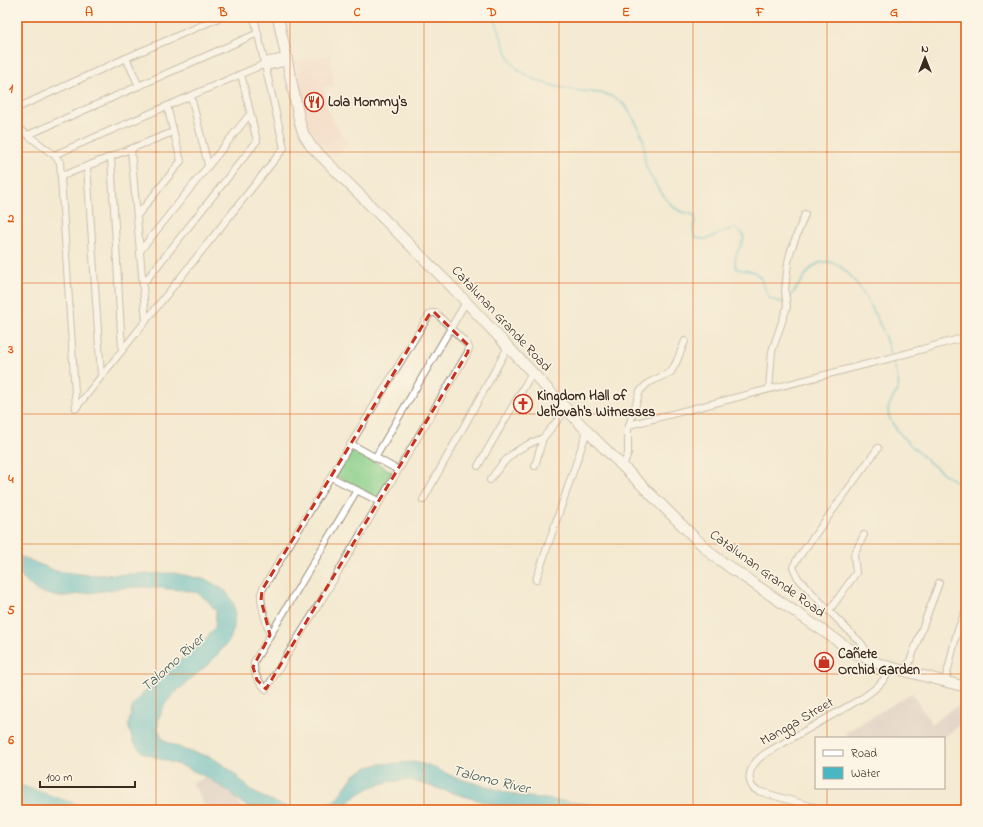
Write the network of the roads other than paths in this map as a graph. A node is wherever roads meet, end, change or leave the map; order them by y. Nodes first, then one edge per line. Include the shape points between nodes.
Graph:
1 (221, 17) edge
2 (254, 17) edge
3 (278, 17) edge
4 (258, 33) junction
5 (126, 58) junction
6 (286, 60) junction
7 (264, 64) junction
8 (241, 74) junction
9 (139, 86) junction
10 (190, 96) junction
11 (167, 106) junction
12 (17, 108) edge
13 (250, 114) junction
14 (17, 127) edge
15 (173, 132) junction
16 (28, 135) junction
17 (131, 149) junction
18 (54, 155) junction
19 (111, 157) junction
20 (87, 166) junction
21 (208, 166) junction
22 (62, 176) junction
23 (805, 214) dead end
24 (137, 216) junction
25 (140, 251) junction
26 (143, 284) junction
27 (466, 302) junction
28 (146, 321) junction
29 (452, 327) junction
30 (966, 337) edge
31 (685, 341) dead end
32 (508, 347) junction
33 (122, 350) junction
34 (532, 373) junction
35 (101, 376) junction
36 (769, 389) junction
37 (567, 409) junction
38 (629, 425) junction
39 (587, 431) junction
40 (543, 438) junction
41 (351, 444) junction
42 (878, 448) dead end
43 (375, 458) junction
44 (478, 466) dead end
45 (535, 466) dead end
46 (623, 466) junction
47 (398, 470) junction
48 (331, 477) junction
49 (490, 480) dead end
50 (357, 490) junction
51 (423, 500) dead end
52 (380, 502) junction
53 (864, 535) dead end
54 (536, 580) dead end
55 (939, 583) dead end
56 (966, 609) edge
57 (829, 611) junction
58 (270, 635) junction
59 (866, 659) junction
60 (890, 668) junction
61 (906, 672) junction
62 (945, 682) junction
63 (966, 687) edge
64 (821, 810) edge

1 - 5 street
2 - 4 street
3 - 6 main road, Catalunan Grande Road
4 - 7 street
4 - 9 street
5 - 9 street
5 - 12 street
6 - 7 street
6 - 27 main road, Catalunan Grande Road via 300,123 311,146
7 - 8 street
7 - 28 street via 284,148
8 - 10 street
8 - 13 street
9 - 16 street
10 - 11 street
10 - 21 street
11 - 15 street
11 - 18 street
13 - 21 street
13 - 26 street via 257,141
14 - 16 street
15 - 17 street
15 - 24 street via 181,161
16 - 18 street
17 - 19 street
17 - 24 street
18 - 22 street via 60,162
19 - 20 street
19 - 33 street
20 - 22 street
20 - 35 street
21 - 25 street
22 - 35 street via 76,408
23 - 36 street via 788,262 785,291 787,307 772,351
24 - 25 street
25 - 26 street
26 - 28 street
27 - 29 street
27 - 32 main road, Catalunan Grande Road
28 - 33 street
29 - 41 street via 438,314 434,312 429,315
29 - 43 street
29 - 47 street via 468,345 468,352
30 - 36 street
31 - 38 street via 671,372 642,387
32 - 34 main road, Catalunan Grande Road
32 - 51 street
33 - 35 street
34 - 37 main road, Catalunan Grande Road
34 - 44 street
36 - 38 street
37 - 39 main road, Catalunan Grande Road
37 - 40 street
38 - 46 street via 628,454
39 - 46 main road, Catalunan Grande Road
39 - 54 street
40 - 45 street
40 - 49 street via 513,453
41 - 43 street
41 - 48 street
42 - 57 street via 794,564 798,578
43 - 47 street
46 - 59 main road, Catalunan Grande Road via 713,555
47 - 52 street
48 - 50 street
48 - 58 street via 261,594
50 - 52 street
50 - 58 street
52 - 58 street via 266,689 257,680 253,667
53 - 57 street via 854,555 856,573
55 - 61 street
56 - 62 street via 954,643
57 - 59 street via 862,644 866,651
59 - 60 main road, Catalunan Grande Road
60 - 61 main road, Catalunan Grande Road
60 - 64 street, Mangga Street via 886,678 874,690 766,753 752,767 750,779 753,788
61 - 62 main road, Catalunan Grande Road
62 - 63 main road, Catalunan Grande Road

